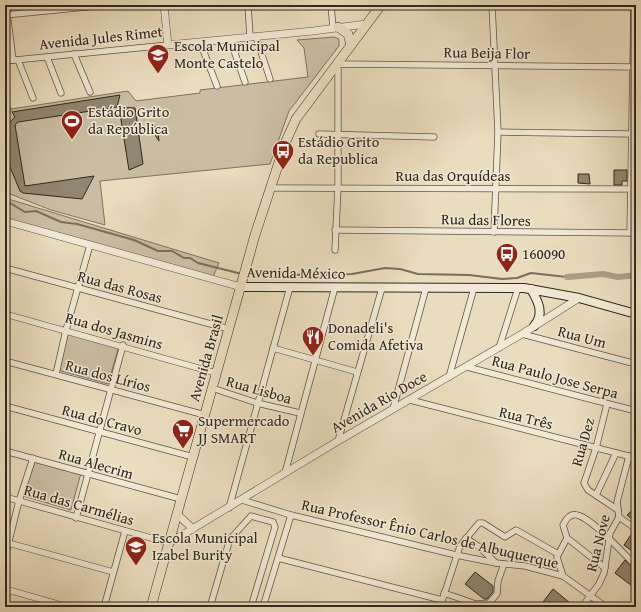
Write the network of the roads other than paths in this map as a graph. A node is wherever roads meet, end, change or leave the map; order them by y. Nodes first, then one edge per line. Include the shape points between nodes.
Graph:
1 (6, 5) edge
2 (107, 5) edge
3 (164, 5) edge
4 (248, 5) edge
5 (331, 5) edge
6 (381, 5) edge
7 (492, 5) edge
8 (634, 5) edge
9 (6, 15) edge
10 (366, 24) junction
11 (336, 28) junction
12 (253, 37) junction
13 (230, 39) junction
14 (200, 42) junction
15 (168, 45) junction
16 (351, 45) junction
17 (74, 54) junction
18 (47, 57) junction
19 (15, 60) junction
20 (5, 61) edge
21 (338, 64) junction
22 (495, 64) junction
23 (635, 68) edge
24 (270, 79) dead end
25 (245, 82) dead end
26 (216, 86) dead end
27 (90, 92) dead end
28 (61, 93) dead end
29 (33, 98) dead end
30 (5, 102) edge
31 (8, 110) dead end
32 (633, 130) edge
33 (498, 132) junction
34 (319, 134) dead end
35 (338, 134) junction
36 (434, 137) dead end
37 (338, 187) junction
38 (270, 188) junction
39 (496, 188) junction
40 (634, 189) edge
41 (5, 221) edge
42 (335, 230) junction
43 (494, 232) junction
44 (633, 233) edge
45 (90, 245) junction
46 (334, 250) dead end
47 (5, 268) edge
48 (242, 283) junction
49 (290, 287) junction
50 (335, 287) junction
51 (77, 288) junction
52 (382, 288) junction
53 (426, 288) junction
54 (474, 288) junction
55 (518, 288) junction
56 (530, 289) junction
57 (579, 298) junction
58 (5, 314) edge
59 (636, 314) edge
60 (534, 326) junction
61 (229, 329) junction
62 (66, 330) junction
63 (522, 334) junction
64 (122, 345) junction
65 (273, 348) junction
66 (499, 348) junction
67 (5, 361) edge
68 (315, 361) junction
69 (636, 364) edge
70 (467, 367) junction
71 (357, 372) junction
72 (216, 373) junction
73 (56, 374) junction
74 (449, 377) junction
75 (110, 388) junction
76 (212, 388) junction
77 (410, 400) junction
78 (257, 403) junction
79 (606, 404) junction
80 (5, 406) edge
81 (393, 409) junction
82 (636, 411) edge
83 (300, 413) junction
84 (205, 415) junction
85 (99, 431) junction
86 (338, 441) junction
87 (596, 448) junction
88 (5, 451) edge
89 (616, 453) junction
90 (629, 456) junction
91 (193, 457) junction
92 (33, 458) junction
93 (636, 458) edge
94 (285, 473) junction
95 (87, 474) junction
96 (596, 496) junction
97 (5, 497) edge
98 (181, 499) junction
99 (242, 500) junction
100 (19, 501) junction
101 (229, 508) junction
102 (618, 510) junction
103 (177, 514) junction
104 (291, 515) junction
105 (619, 517) junction
106 (76, 518) junction
107 (193, 529) junction
108 (636, 529) edge
109 (125, 531) junction
110 (466, 538) junction
111 (566, 538) junction
112 (609, 539) junction
113 (7, 543) edge
114 (169, 543) junction
115 (558, 554) junction
116 (456, 555) junction
117 (5, 556) edge
118 (278, 558) junction
119 (496, 563) junction
120 (504, 564) junction
121 (636, 566) edge
122 (605, 568) junction
123 (113, 572) junction
124 (563, 576) junction
125 (5, 589) edge
126 (444, 593) junction
127 (590, 596) junction
128 (442, 600) junction
129 (68, 607) edge
130 (104, 607) edge
131 (151, 607) edge
132 (210, 607) edge
133 (251, 607) edge
134 (263, 607) edge
135 (440, 607) edge
136 (582, 607) edge
137 (606, 607) edge

1 - 9 street
2 - 9 street
3 - 15 street
4 - 12 street
5 - 11 street
6 - 10 main road, Avenida Brasil
7 - 22 street
8 - 23 street
9 - 19 street
10 - 11 street, Avenida Jules Rimet
10 - 16 main road, Avenida Brasil
11 - 12 street, Avenida Jules Rimet
11 - 16 main road via 348,34
12 - 13 street, Avenida Jules Rimet
12 - 24 street
13 - 14 street, Avenida Jules Rimet
13 - 25 street
14 - 15 street, Avenida Jules Rimet
14 - 26 street
15 - 17 street, Avenida Jules Rimet
16 - 21 main road, Avenida Brasil
17 - 18 street, Avenida Jules Rimet
17 - 27 street
18 - 19 street, Avenida Jules Rimet
18 - 28 street
19 - 20 street, Avenida Jules Rimet
19 - 29 street
21 - 22 street, Rua Beija Flor
21 - 35 street
21 - 38 main road, Avenida Brasil via 296,119
22 - 23 street, Rua Beija Flor
22 - 33 street
23 - 32 street
30 - 31 street
32 - 33 street
32 - 40 street
33 - 39 street
34 - 35 street
35 - 36 street
35 - 37 street
37 - 38 street, Rua das Orquídeas
37 - 39 street, Rua das Orquídeas
37 - 42 street
38 - 48 main road, Avenida Brasil
39 - 40 street, Rua das Orquídeas
39 - 43 street
40 - 44 street
41 - 45 street, Avenida México
42 - 43 street, Rua das Flores
42 - 46 street
43 - 44 street, Rua das Flores
45 - 48 street, Avenida México
45 - 51 street
47 - 51 street, Rua das Rosas
48 - 49 main road, Avenida México
48 - 61 main road, Avenida Brasil
49 - 50 main road, Avenida México
49 - 65 street
50 - 52 main road, Avenida México
50 - 68 street
51 - 61 street, Rua das Rosas
51 - 62 street
52 - 53 main road, Avenida México
52 - 71 street
53 - 54 main road, Avenida México
53 - 81 street
54 - 55 main road, Avenida México
54 - 74 street
55 - 56 main road, Avenida México
55 - 66 street
56 - 57 main road, Avenida México
56 - 60 main road via 540,310 539,321
57 - 59 main road, Avenida México
57 - 60 street, Avenida Rio Doce
58 - 62 street, Rua dos Jasmins
60 - 63 street, Avenida Rio Doce
61 - 72 main road, Avenida Brasil
62 - 64 street, Rua dos Jasmins
62 - 73 street
63 - 66 street, Avenida Rio Doce
63 - 69 street, Rua Um
64 - 72 street, Rua dos Jasmins
64 - 75 street
65 - 68 street
65 - 78 street
66 - 70 street, Avenida Rio Doce
67 - 73 street, Rua dos Lírios
68 - 71 street
68 - 83 street
70 - 74 street, Avenida Rio Doce
70 - 79 street, Rua Paulo Jose Serpa
71 - 86 street
72 - 76 main road, Avenida Brasil
73 - 75 street, Rua dos Lírios
74 - 77 street, Avenida Rio Doce
75 - 84 street, Rua dos Lírios
75 - 85 street
76 - 78 street, Rua Lisboa
76 - 84 main road, Avenida Brasil
77 - 81 street, Avenida Rio Doce
77 - 87 street, Rua Três
78 - 83 street, Rua Lisboa
78 - 101 street
79 - 82 street, Rua Paulo Jose Serpa
79 - 87 street, Rua Dez
80 - 85 street, Rua do Cravo
81 - 86 street, Avenida Rio Doce
83 - 94 street
84 - 91 main road, Avenida Brasil
85 - 91 street, Rua do Cravo
85 - 95 street
86 - 94 street, Avenida Rio Doce
87 - 89 street, Rua Três
87 - 96 street, Rua Dez via 584,480 586,488
88 - 92 street, Rua Alecrim
89 - 90 street, Rua Três
89 - 96 street
90 - 93 street, Rua Três
90 - 102 street, Rua Nove via 618,498
91 - 98 main road, Avenida Brasil
92 - 95 street, Rua Alecrim
92 - 100 street
94 - 99 street, Avenida Rio Doce
95 - 98 street, Rua Alecrim
95 - 106 street
96 - 102 street
97 - 100 street, Rua das Carmélias
98 - 103 main road, Avenida Brasil
99 - 101 street, Avenida Rio Doce
99 - 104 street, Rua Professor Ênio Carlos de Albuquerque
100 - 106 street, Rua das Carmélias
100 - 113 street
101 - 107 street, Avenida Rio Doce
102 - 105 street, Rua Nove
103 - 107 street
103 - 114 main road, Avenida Brasil
104 - 116 street, Rua Professor Ênio Carlos de Albuquerque
104 - 118 street
105 - 108 street
105 - 112 street, Rua Nove
106 - 109 street, Rua das Carmélias
107 - 114 street, Avenida Rio Doce
109 - 114 street, Rua das Carmélias
109 - 123 street
110 - 115 street via 476,524 483,523 505,537 516,530
110 - 116 street
110 - 119 street
111 - 112 street via 563,530 565,521 576,514
111 - 115 street
111 - 122 street
112 - 121 street
112 - 122 street, Rua Nove
113 - 117 street
113 - 123 street
114 - 131 main road, Avenida Brasil
115 - 124 street via 557,559
116 - 119 street, Rua Professor Ênio Carlos de Albuquerque
116 - 126 street
118 - 128 street
118 - 134 street
119 - 120 street, Rua Professor Ênio Carlos de Albuquerque
120 - 124 street, Rua Professor Ênio Carlos de Albuquerque via 525,566
120 - 126 street via 498,581 498,594 489,603 476,604
122 - 127 street, Rua Nove via 599,584
123 - 130 street
124 - 127 street, Rua Professor Ênio Carlos de Albuquerque
125 - 129 street
126 - 128 street
127 - 136 street, Rua Nove
127 - 137 street, Rua Professor Ênio Carlos de Albuquerque
128 - 135 street
132 - 133 street via 229,542 234,533 252,516 273,522 275,527

